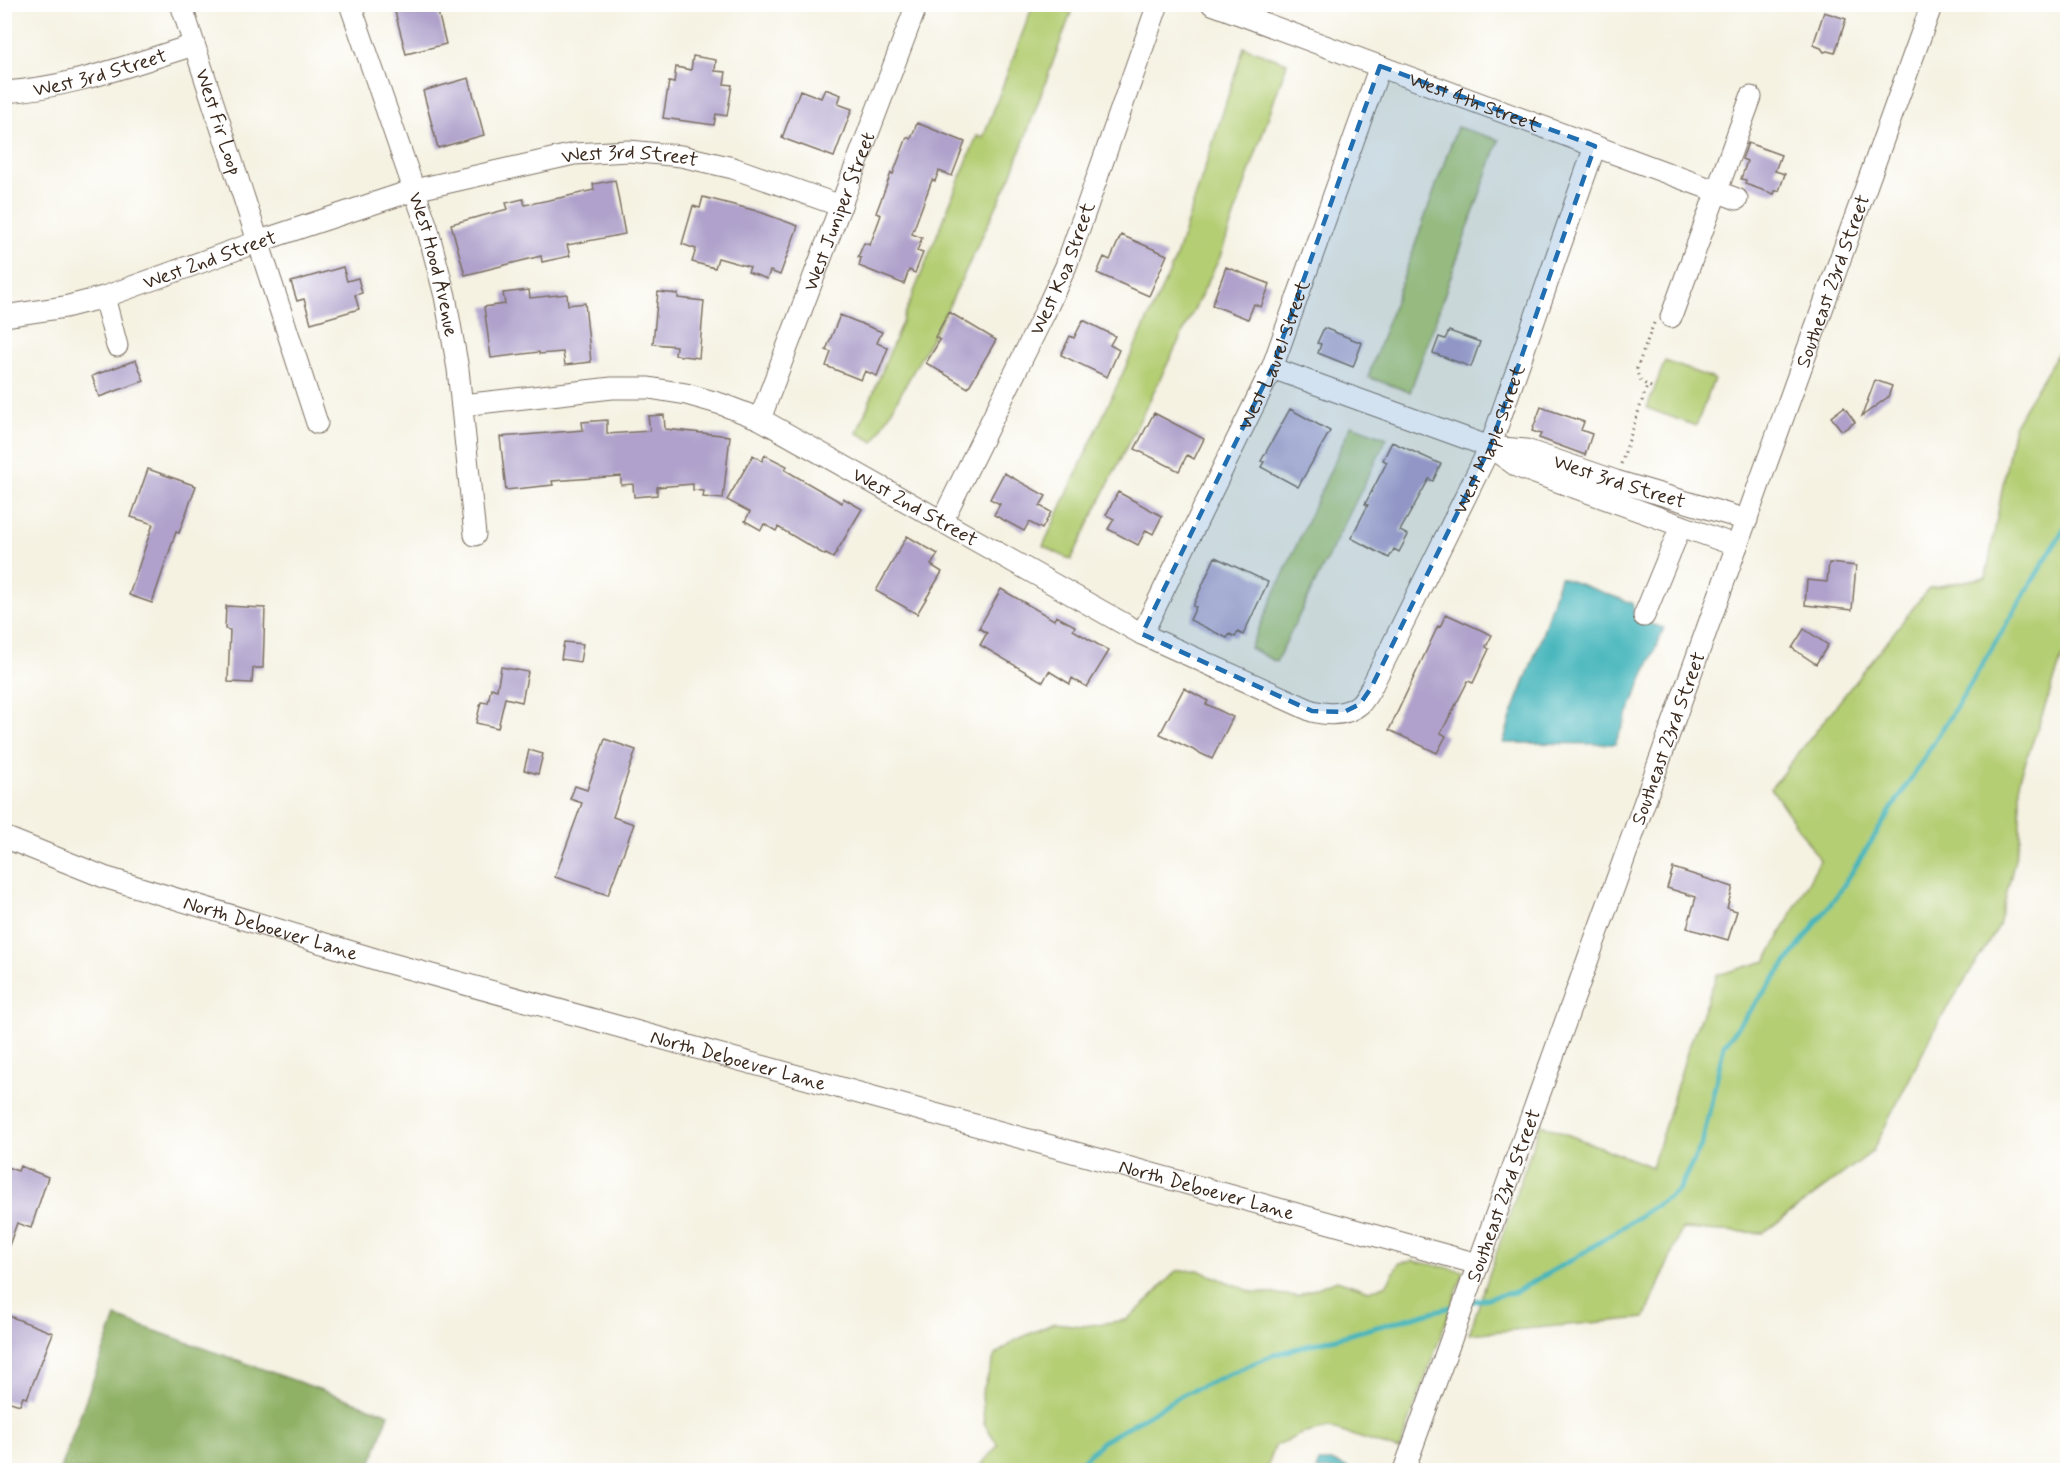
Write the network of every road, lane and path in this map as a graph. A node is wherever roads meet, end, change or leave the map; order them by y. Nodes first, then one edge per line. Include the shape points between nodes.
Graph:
1 (181, 4) edge
2 (350, 4) edge
3 (917, 4) edge
4 (1158, 4) edge
5 (1212, 4) edge
6 (1932, 4) edge
7 (194, 45) junction
8 (1380, 66) junction
9 (4, 92) edge
10 (1751, 98) dead end
11 (1596, 146) junction
12 (414, 190) junction
13 (1717, 191) junction
14 (1737, 199) dead end
15 (841, 206) junction
16 (257, 242) junction
17 (104, 297) junction
18 (4, 316) edge
19 (1671, 317) dead end
20 (117, 346) dead end
21 (1272, 368) junction
22 (1647, 386) dead end
23 (462, 405) junction
24 (760, 419) junction
25 (317, 423) dead end
26 (1490, 447) junction
27 (1616, 481) junction
28 (1747, 520) junction
29 (942, 521) junction
30 (1681, 526) junction
31 (475, 535) dead end
32 (1737, 546) junction
33 (1644, 616) dead end
34 (1143, 634) junction
35 (1344, 712) joint
36 (4, 837) edge
37 (1478, 1264) junction
38 (1404, 1470) edge

1 - 7 street, West Fir Loop
2 - 12 street, West Hood Avenue
3 - 15 street, West Juniper Street
4 - 29 street, West Koa Street via 1056,289
5 - 8 street, West 4th Street
6 - 28 street, Southeast 23rd Street
7 - 9 street, West 3rd Street via 76,81
7 - 16 street, West Fir Loop
8 - 11 street, West 4th Street
8 - 21 street, West Laurel Street
10 - 13 street
11 - 13 street, West 4th Street
11 - 26 street, West Maple Street
12 - 15 street, West 3rd Street via 574,154 629,151 681,156 733,168
12 - 16 street, West 2nd Street
12 - 23 street, West Hood Avenue via 445,296
13 - 14 street, West 4th Street
13 - 19 street
15 - 24 street, West Juniper Street
16 - 17 street, West 2nd Street
16 - 25 street, West Fir Loop
17 - 18 street, West 2nd Street via 65,308
17 - 20 street
21 - 26 street, West 3rd Street
21 - 34 street, West Laurel Street
22 - 27 path
23 - 24 street, West 2nd Street via 612,388 649,388 686,393
23 - 31 street, West Hood Avenue
24 - 29 street, West 2nd Street
26 - 27 street, West 3rd Street via 1526,450
26 - 30 street, West 3rd Street via 1518,467
26 - 35 street, West Maple Street via 1371,688 1360,704
27 - 28 street, West 3rd Street
28 - 32 street, Southeast 23rd Street
29 - 34 street, West 2nd Street
30 - 32 street, West 3rd Street
30 - 33 street
32 - 37 street, Southeast 23rd Street
34 - 35 street, West 2nd Street via 1312,711
36 - 37 street, North Deboever Lane via 104,877 385,962
37 - 38 street, Southeast 23rd Street

